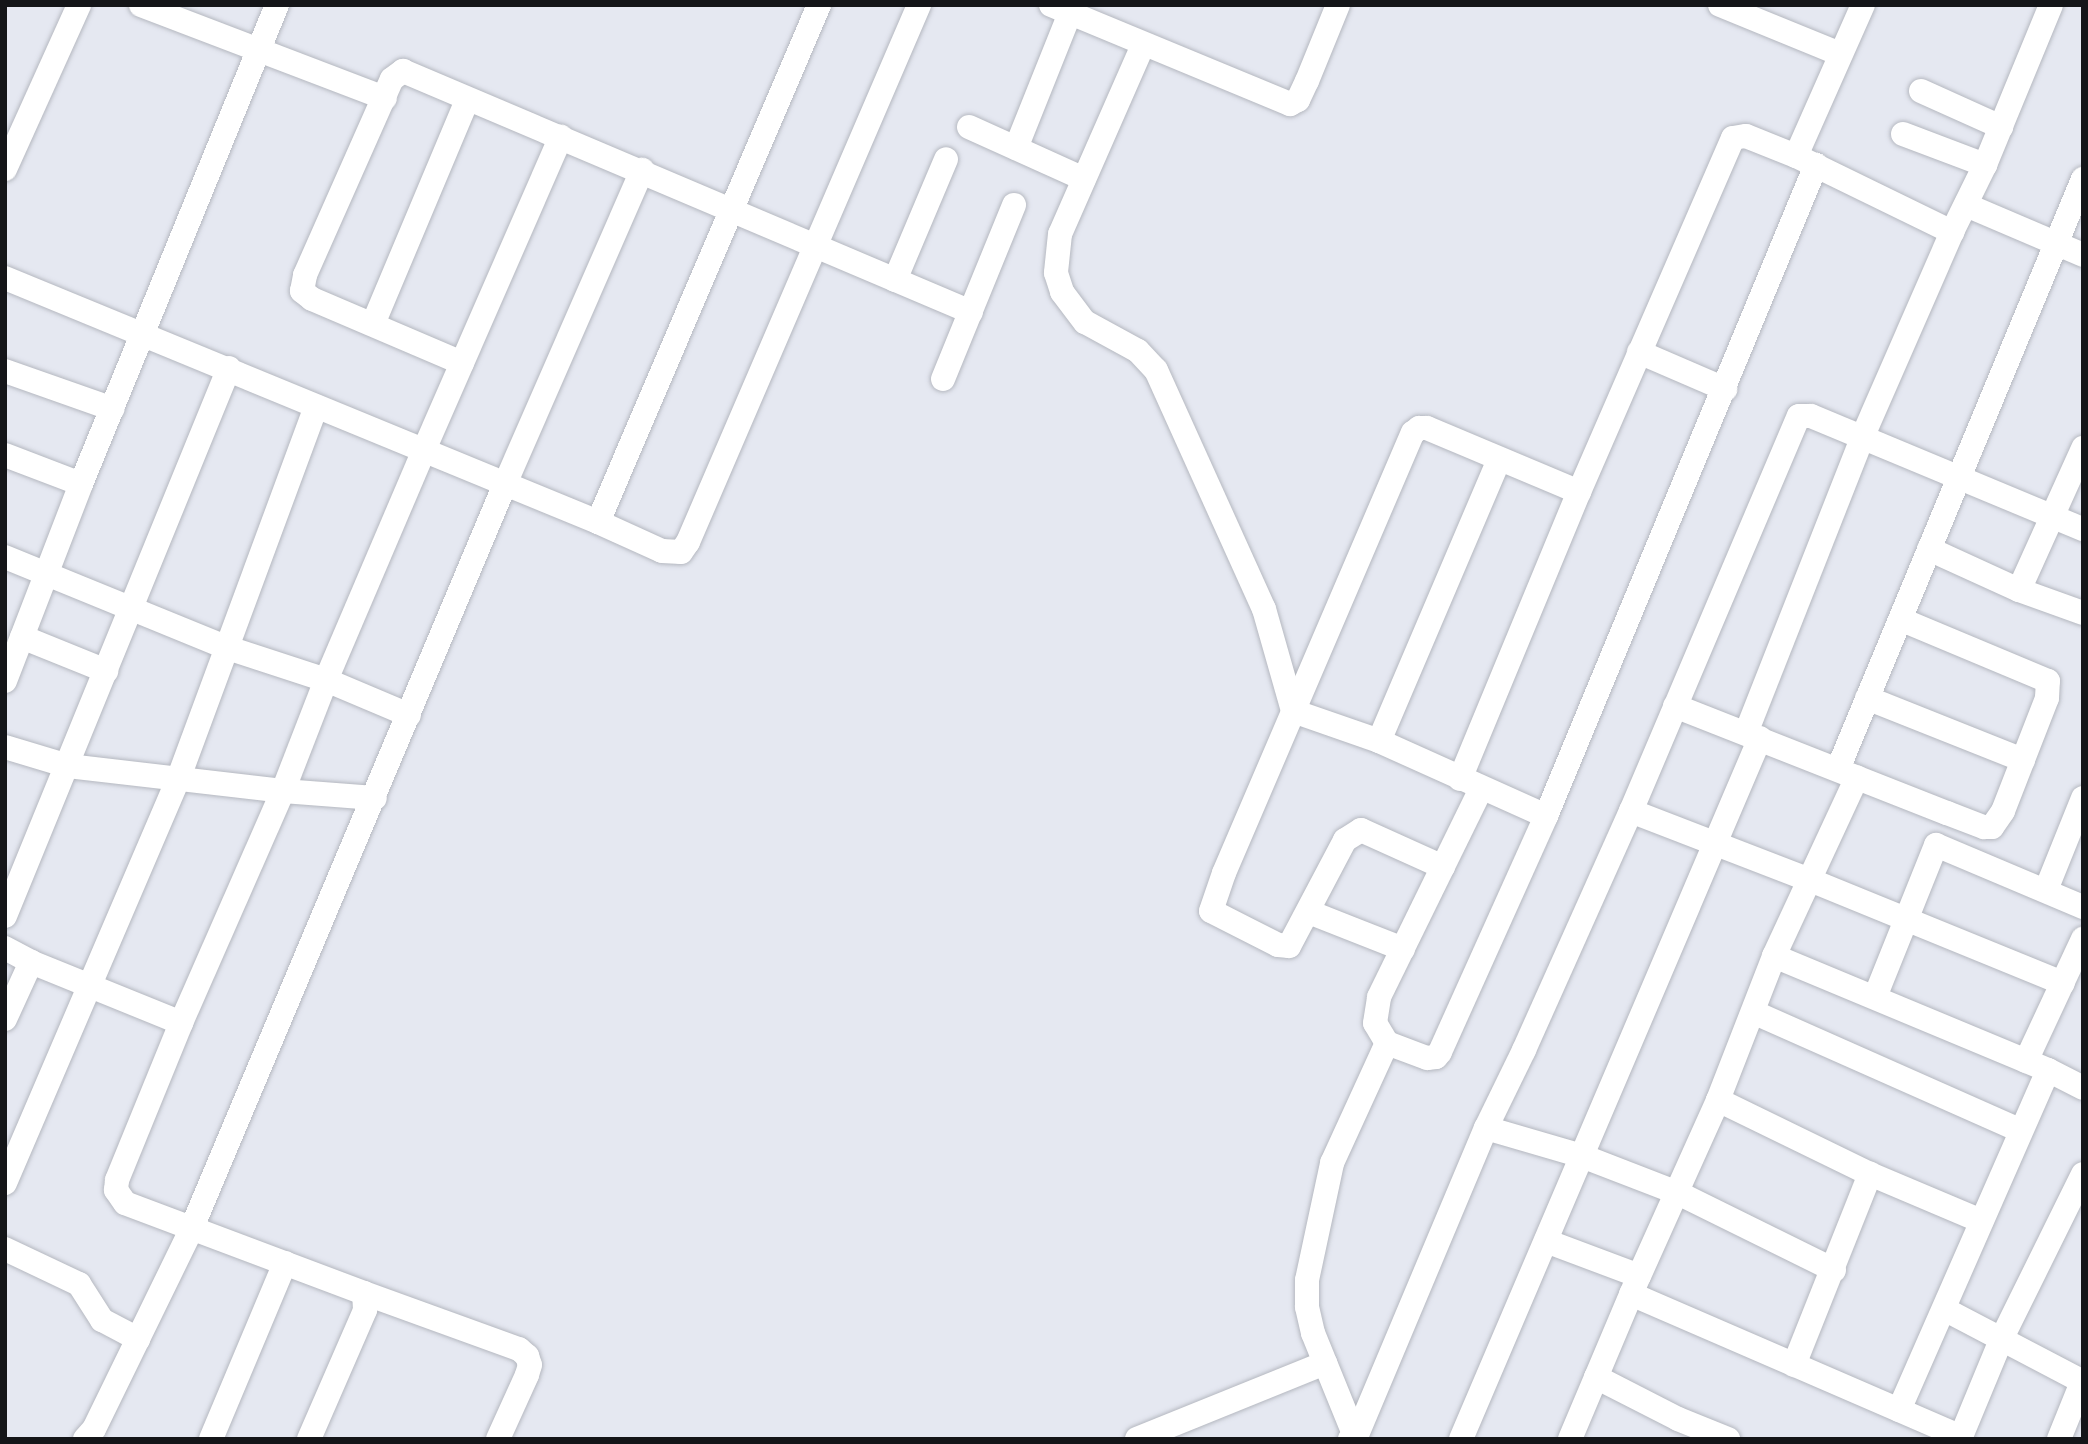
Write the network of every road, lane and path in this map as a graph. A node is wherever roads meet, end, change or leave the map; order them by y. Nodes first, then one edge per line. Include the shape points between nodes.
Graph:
1 (79, 5) edge
2 (141, 5) edge
3 (277, 5) edge
4 (820, 5) edge
5 (919, 5) edge
6 (1338, 5) edge
7 (1720, 5) edge
8 (1863, 5) edge
9 (2051, 5) edge
10 (1060, 9) edge
11 (1143, 45) junction
12 (258, 50) junction
13 (1840, 54) junction
14 (1921, 91) dead end
15 (385, 98) junction
16 (467, 100) junction
17 (969, 127) dead end
18 (2001, 127) junction
19 (1903, 134) dead end
20 (561, 137) junction
21 (1016, 148) junction
22 (946, 159) dead end
23 (1806, 161) junction
24 (1985, 165) junction
25 (5, 169) edge
26 (642, 170) junction
27 (1084, 179) junction
28 (2083, 180) edge
29 (1014, 205) dead end
30 (1966, 205) junction
31 (732, 210) junction
32 (1952, 232) junction
33 (2055, 244) junction
34 (817, 248) junction
35 (2083, 255) edge
36 (5, 278) edge
37 (895, 280) junction
38 (971, 312) junction
39 (373, 324) junction
40 (141, 335) junction
41 (1639, 352) junction
42 (462, 363) junction
43 (229, 369) junction
44 (5, 371) edge
45 (943, 379) dead end
46 (1725, 389) junction
47 (316, 406) junction
48 (113, 409) junction
49 (1862, 438) junction
50 (2083, 448) edge
51 (424, 450) junction
52 (5, 455) edge
53 (1499, 460) junction
54 (1960, 476) junction
55 (81, 484) junction
56 (505, 484) junction
57 (1579, 492) junction
58 (2053, 516) junction
59 (598, 522) junction
60 (2083, 529) edge
61 (1929, 549) junction
62 (5, 557) edge
63 (46, 572) junction
64 (2019, 590) junction
65 (131, 609) junction
66 (2083, 613) edge
67 (1900, 619) junction
68 (22, 637) junction
69 (228, 648) junction
70 (106, 671) junction
71 (7, 673) edge
72 (326, 680) junction
73 (1867, 698) junction
74 (1675, 706) junction
75 (1293, 711) junction
76 (409, 715) junction
77 (1753, 736) junction
78 (1379, 741) junction
79 (5, 747) edge
80 (2023, 760) junction
81 (68, 766) junction
82 (1847, 773) junction
83 (179, 777) junction
84 (1470, 784) junction
85 (283, 791) junction
86 (375, 798) junction
87 (2083, 798) edge
88 (1631, 811) junction
89 (1947, 813) junction
90 (1546, 816) junction
91 (1714, 841) junction
92 (1936, 845) junction
93 (1443, 867) junction
94 (1810, 880) junction
95 (2046, 890) junction
96 (2083, 908) edge
97 (1309, 912) junction
98 (5, 916) edge
99 (1906, 920) junction
100 (2083, 939) edge
101 (5, 948) edge
102 (1403, 948) junction
103 (1774, 956) junction
104 (31, 962) junction
105 (2063, 983) junction
106 (90, 984) junction
107 (1875, 997) junction
108 (1753, 1012) junction
109 (5, 1018) edge
110 (181, 1023) junction
111 (1387, 1043) junction
112 (2026, 1061) junction
113 (2049, 1070) junction
114 (2083, 1088) edge
115 (1718, 1100) junction
116 (1486, 1128) junction
117 (2021, 1130) junction
118 (1582, 1156) junction
119 (1870, 1174) junction
120 (2083, 1174) edge
121 (5, 1183) edge
122 (1678, 1194) junction
123 (1981, 1221) junction
124 (191, 1230) junction
125 (1546, 1241) junction
126 (5, 1249) edge
127 (285, 1263) junction
128 (1834, 1270) junction
129 (1635, 1285) junction
130 (364, 1293) junction
131 (1944, 1308) junction
132 (138, 1339) junction
133 (2001, 1340) junction
134 (1325, 1363) junction
135 (1794, 1365) junction
136 (1597, 1377) junction
137 (2083, 1382) edge
138 (1899, 1410) junction
139 (1674, 1429) edge
140 (1354, 1438) edge
141 (1960, 1438) edge
142 (85, 1439) edge
143 (211, 1439) edge
144 (309, 1439) edge
145 (498, 1439) edge
146 (1138, 1439) edge
147 (1461, 1439) edge
148 (1570, 1439) edge
149 (1728, 1439) edge
150 (2059, 1439) edge

1 - 25 street
2 - 12 street
3 - 12 street
4 - 31 street
5 - 34 street
6 - 11 street via 1298,100 1290,104
7 - 13 street
8 - 13 street
9 - 18 street
10 - 11 street
10 - 21 street
11 - 27 street
12 - 15 street
12 - 40 street
13 - 23 street
14 - 18 street
15 - 16 street via 392,79 403,71
15 - 39 street via 305,275 302,291
16 - 20 street
16 - 39 street
17 - 21 street
18 - 24 street
19 - 24 street
20 - 26 street
20 - 42 street
21 - 27 street
22 - 37 street
23 - 32 street
23 - 41 street via 1746,136 1732,138
23 - 46 street
24 - 30 street
26 - 31 street
26 - 56 street
27 - 75 street via 1056,252 1062,292 1085,322 1138,351 1157,370 1256,590
28 - 33 street
29 - 38 street
30 - 32 street
30 - 33 street
31 - 34 street
31 - 59 street
32 - 49 street
33 - 35 street
33 - 54 street
34 - 37 street
34 - 59 street via 681,552 672,554
36 - 40 street
37 - 38 street
38 - 45 street
39 - 42 street
40 - 43 street
40 - 48 street
41 - 46 street
41 - 57 street
42 - 51 street
43 - 47 street
43 - 65 street
44 - 48 street
46 - 90 street
47 - 51 street
47 - 69 street
48 - 55 street
49 - 54 street
49 - 74 street via 1811,416 1799,416
49 - 77 street
50 - 58 street
51 - 56 street
51 - 72 street
52 - 55 street
53 - 57 street
53 - 75 street via 1427,428 1413,433
53 - 78 street
54 - 58 street
54 - 61 street
55 - 63 street
56 - 59 street
56 - 76 street
57 - 84 street
58 - 60 street
58 - 64 street
61 - 64 street
61 - 67 street
62 - 63 street
63 - 65 street
63 - 68 street
64 - 66 street
65 - 69 street
65 - 70 street
67 - 73 street
67 - 80 street via 2048,681 2047,698
68 - 70 street
68 - 71 street
69 - 72 street
69 - 83 street
70 - 81 street
72 - 76 street
72 - 85 street
73 - 80 street
73 - 82 street
74 - 77 street
74 - 88 street
75 - 78 street
75 - 97 street via 1211,911 1284,947 1295,939
76 - 86 street
77 - 82 street
77 - 91 street
78 - 84 street
79 - 81 street
80 - 89 street via 1992,827
81 - 83 street
81 - 98 street
82 - 89 street
82 - 94 street
83 - 85 street
83 - 106 street
84 - 90 street
84 - 93 street
85 - 86 street
85 - 110 street
86 - 124 street
87 - 95 street
88 - 91 street
88 - 116 street
89 - 92 street
90 - 111 street via 1436,1057
91 - 94 street
91 - 118 street
92 - 95 street
92 - 99 street
93 - 97 street via 1360,830 1345,840
93 - 102 street
94 - 99 street
94 - 103 street
95 - 96 street
97 - 102 street
99 - 105 street
99 - 107 street
100 - 105 street
101 - 104 street
102 - 111 street via 1375,1010 1376,1023
103 - 107 street
103 - 108 street
104 - 106 street
104 - 109 street
105 - 112 street
106 - 110 street
106 - 121 street
107 - 112 street
108 - 115 street
108 - 117 street
110 - 124 street via 116,1190 125,1203
111 - 134 street via 1332,1163 1309,1267 1307,1307
112 - 113 street
113 - 114 street
113 - 117 street
115 - 119 street
115 - 122 street
116 - 118 street
116 - 140 street
117 - 123 street
118 - 122 street
118 - 125 street
119 - 123 street
119 - 128 street
120 - 133 street
122 - 128 street
122 - 129 street
123 - 131 street
124 - 127 street
124 - 132 street
125 - 129 street
125 - 147 street
126 - 132 street via 79,1284 102,1320
127 - 130 street
127 - 143 street
128 - 135 street
129 - 135 street
129 - 136 street
130 - 144 street via 365,1310
130 - 145 street via 519,1349 527,1356 527,1376
131 - 133 street
131 - 138 street
132 - 142 street
133 - 137 street
133 - 141 street
134 - 140 street
134 - 146 street
135 - 138 street
136 - 139 street
136 - 148 street
137 - 150 street
138 - 141 street
139 - 149 street

